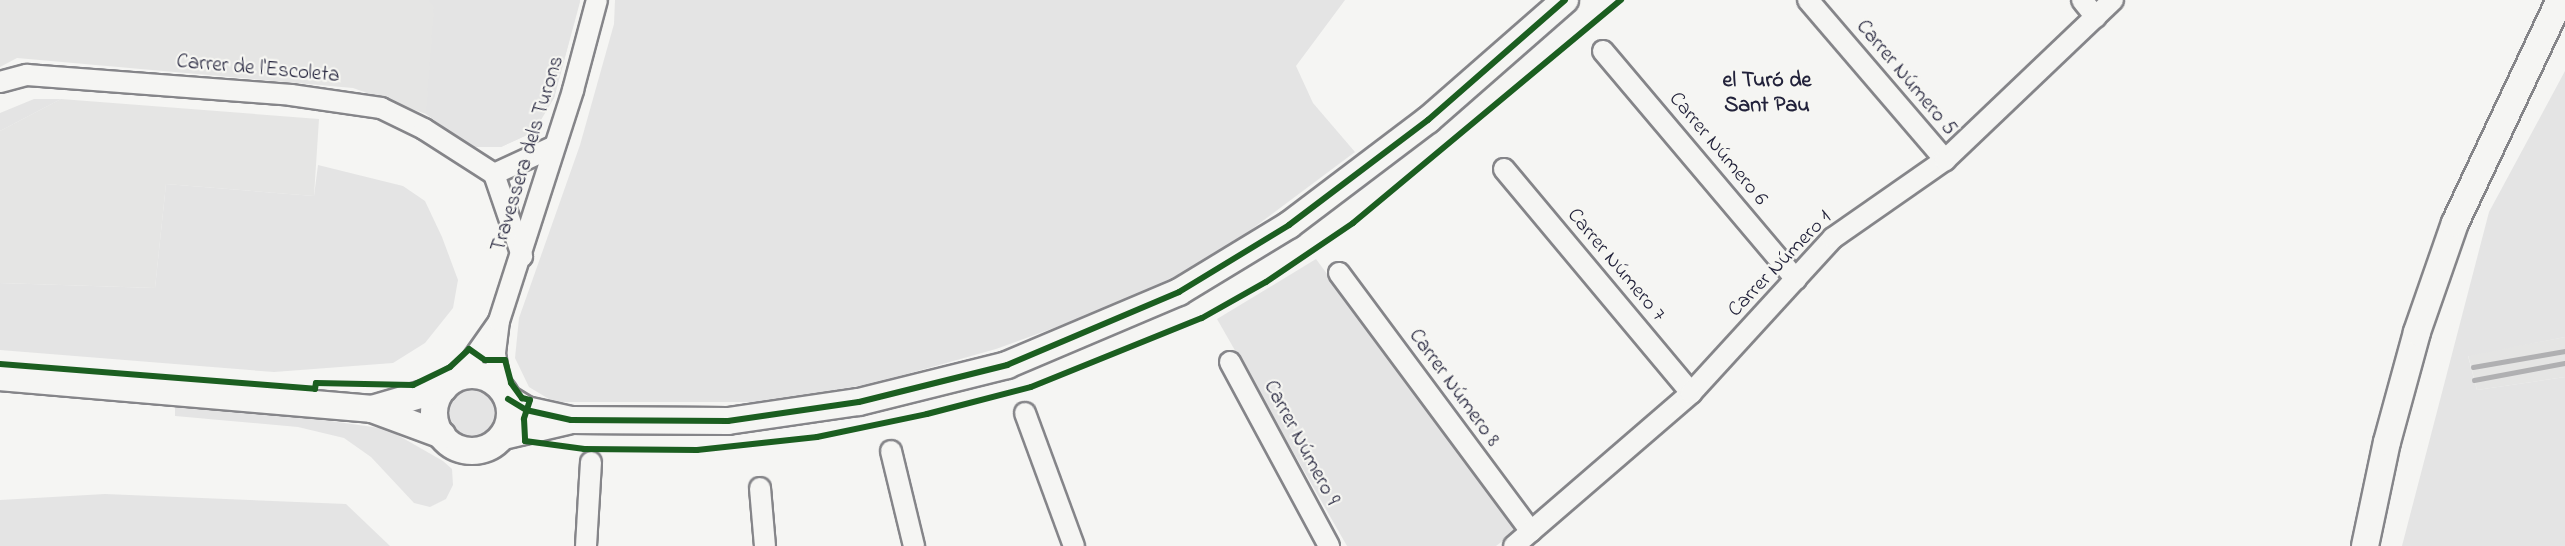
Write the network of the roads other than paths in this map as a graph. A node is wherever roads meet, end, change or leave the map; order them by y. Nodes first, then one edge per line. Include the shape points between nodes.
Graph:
1 (597, 0) edge
2 (1565, 0) edge
3 (1808, 0) edge
4 (2082, 0) edge
5 (2113, 0) edge
6 (2560, 0) edge
7 (2096, 16) junction
8 (2565, 25) edge
9 (1603, 51) dead end
10 (0, 82) edge
11 (553, 147) junction
12 (1945, 160) junction
13 (1504, 169) dead end
14 (494, 174) junction
15 (522, 256) junction
16 (1340, 273) dead end
17 (1796, 279) junction
18 (500, 321) junction
19 (1230, 362) dead end
20 (0, 377) edge
21 (452, 383) junction
22 (1691, 393) junction
23 (504, 394) junction
24 (372, 409) junction
25 (1025, 413) dead end
26 (571, 420) junction
27 (442, 435) junction
28 (503, 436) junction
29 (891, 451) dead end
30 (591, 462) dead end
31 (760, 488) dead end
32 (1531, 532) junction
33 (2376, 544) edge
34 (586, 546) edge
35 (765, 546) edge
36 (914, 546) edge
37 (1074, 546) edge
38 (1329, 546) edge
39 (1514, 546) edge

1 - 11 street, Travessera dels Turons
2 - 26 street via 1428,120 1289,225 1179,292 1007,365 859,402 728,421
3 - 12 street, Carrer Número 5
4 - 7 street
5 - 7 street, Carrer Número 1
6 - 33 street via 2455,223 2414,343
7 - 12 street, Carrer Número 1
8 - 33 street via 2457,262 2403,437
9 - 17 street, Carrer Número 6
10 - 14 street, Carrer de l'Escoleta via 27,75 345,100 381,108 424,129
11 - 14 street
11 - 15 street, Travessera dels Turons
12 - 17 street, Carrer Número 1 via 1833,238
13 - 22 street, Carrer Número 7
14 - 15 street
15 - 18 street, Travessera dels Turons
16 - 32 street, Carrer Número 8
17 - 22 street, Carrer Número 1
18 - 21 street, Travessera dels Turons
18 - 23 street, Travessera dels Turons via 495,353
19 - 38 street, Carrer Número 9
20 - 24 street
21 - 23 street via 482,376
21 - 24 street
21 - 27 street via 435,415
22 - 32 street, Carrer Número 1
23 - 26 street via 526,410
23 - 28 street via 509,421
24 - 27 street
25 - 37 street
26 - 28 street
27 - 28 street via 454,446 470,450 487,448
29 - 36 street
30 - 34 street
31 - 35 street
32 - 39 street, Carrer Número 1

